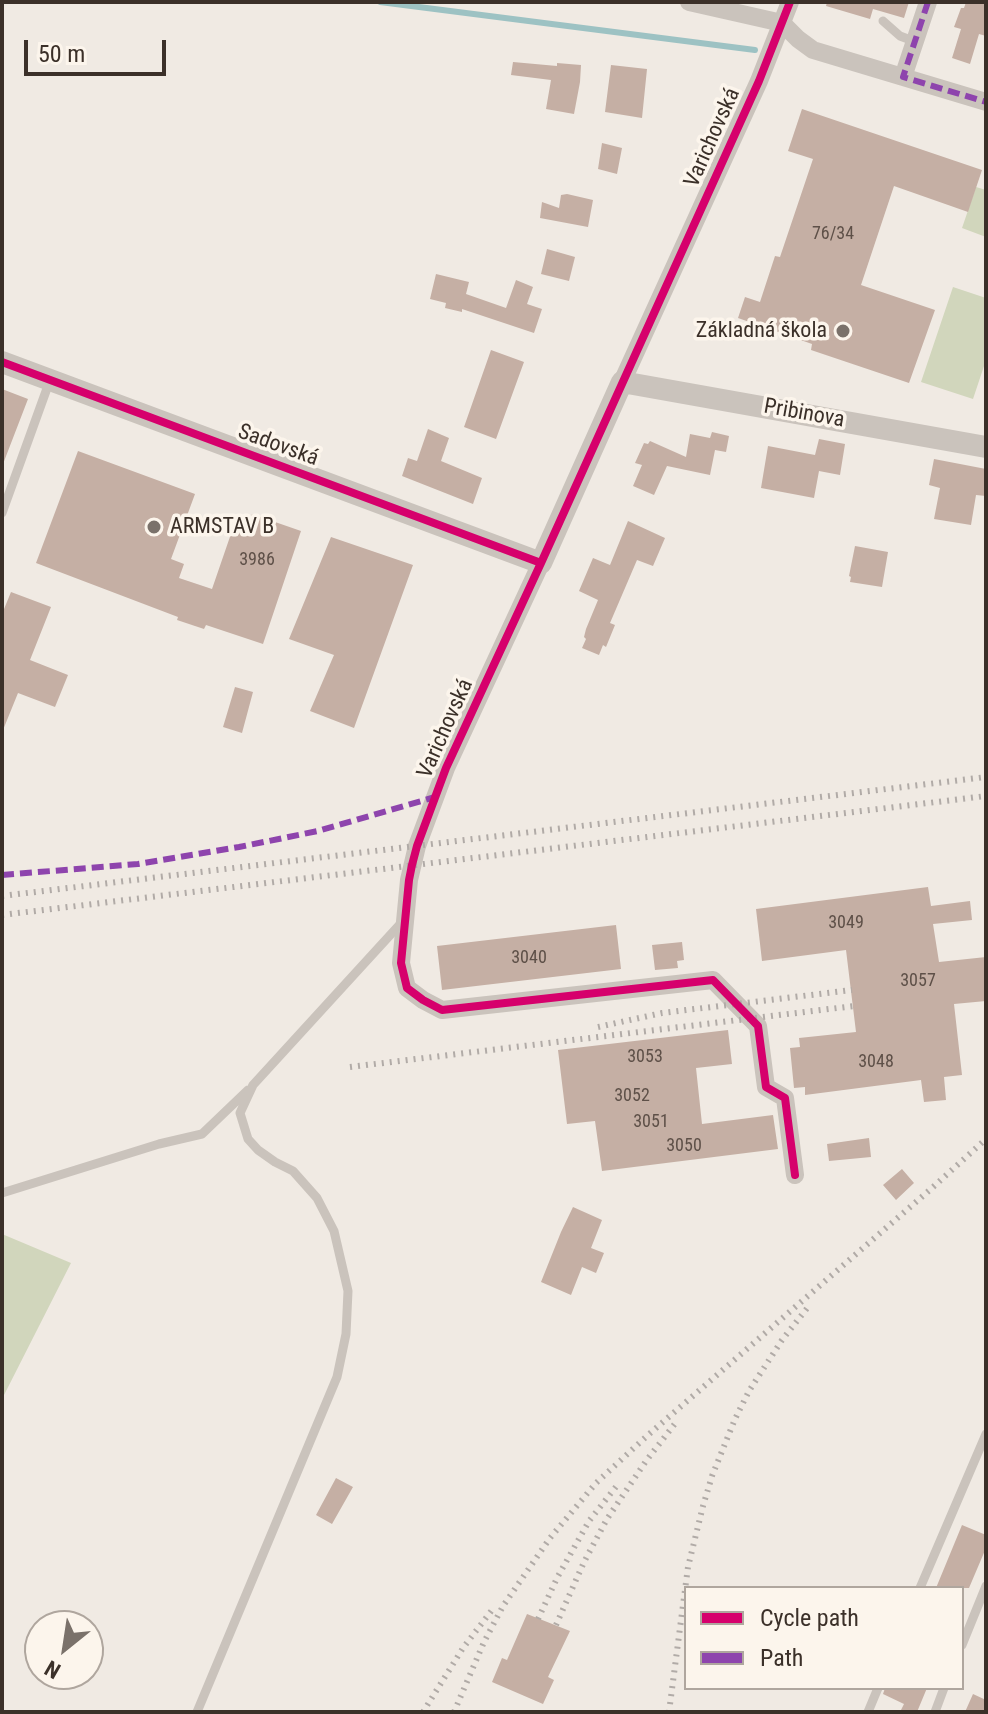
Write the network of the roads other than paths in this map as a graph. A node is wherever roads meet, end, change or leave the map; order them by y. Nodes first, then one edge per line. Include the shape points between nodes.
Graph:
1 (689, 2) edge
2 (790, 2) edge
3 (928, 2) edge
4 (883, 21) dead end
5 (782, 23) junction
6 (916, 42) junction
7 (903, 77) junction
8 (986, 102) edge
9 (2, 362) edge
10 (50, 380) junction
11 (622, 382) junction
12 (986, 447) edge
13 (2, 513) edge
14 (541, 563) junction
15 (405, 919) junction
16 (253, 1085) junction
17 (795, 1175) dead end
18 (2, 1193) edge
19 (986, 1434) edge
20 (921, 1586) edge
21 (986, 1586) edge
22 (964, 1640) edge
23 (877, 1690) edge
24 (943, 1690) edge
25 (197, 1712) edge
26 (868, 1712) edge
27 (935, 1712) edge

1 - 5 street
2 - 5 street, Varichovská
3 - 6 street
4 - 6 lane
5 - 7 street via 813,50
5 - 11 street, Varichovská
6 - 7 street
7 - 8 street
9 - 10 street, Sadovská
10 - 13 lane
10 - 14 street, Sadovská
11 - 12 street, Pribinova
11 - 14 street, Varichovská
14 - 15 street, Varichovská via 446,768 417,846
15 - 16 lane
15 - 17 street, Varichovská via 401,963 407,988 442,1010 713,980 758,1026 766,1087 785,1098
16 - 18 lane via 202,1134
16 - 25 lane via 240,1113 248,1139 293,1171 317,1198 334,1231 348,1291 346,1334 337,1377
19 - 20 lane
21 - 22 lane
23 - 26 lane
24 - 27 lane

